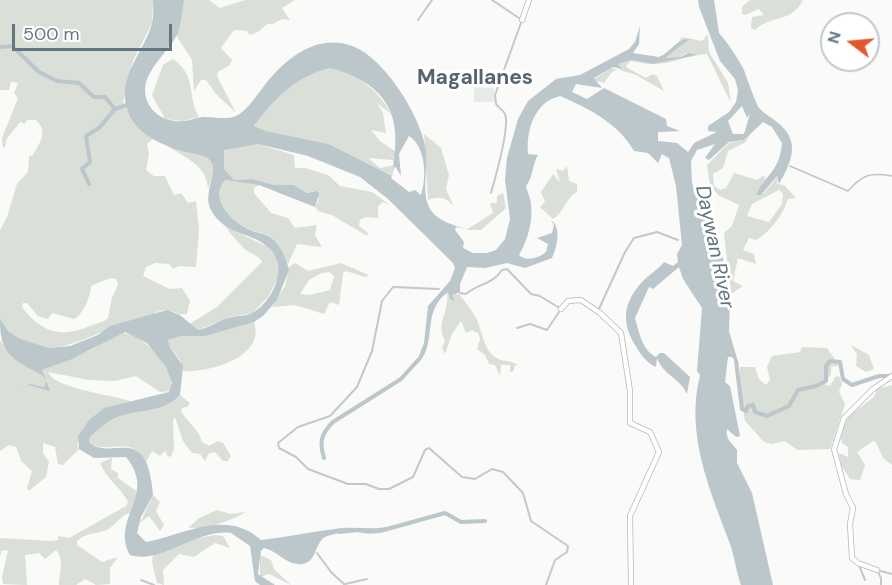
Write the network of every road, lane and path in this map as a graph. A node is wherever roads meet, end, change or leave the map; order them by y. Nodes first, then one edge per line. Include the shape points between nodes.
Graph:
1 (432, 0) edge
2 (492, 0) edge
3 (529, 0) edge
4 (418, 20) dead end
5 (522, 20) junction
6 (491, 193) dead end
7 (678, 240) dead end
8 (439, 289) dead end
9 (460, 293) dead end
10 (561, 309) junction
11 (598, 311) junction
12 (517, 328) dead end
13 (891, 377) edge
14 (317, 553) dead end
15 (858, 563) junction
16 (877, 570) junction
17 (892, 574) edge
18 (367, 579) dead end
19 (141, 580) dead end
20 (865, 580) dead end
21 (345, 584) edge
22 (154, 585) edge
23 (546, 585) edge
24 (631, 585) edge
25 (881, 585) edge

1 - 4 street
2 - 5 street
3 - 5 street
5 - 6 street via 495,95 495,104 505,114 505,120
7 - 11 street via 657,232 633,239
8 - 23 street via 393,287 382,301 372,351 357,387 334,412 288,434 278,443 279,448 308,469 348,484 379,489 389,489 413,477 429,448 462,477 476,479 490,470 501,471 525,496 531,520 568,546 567,552 555,560
9 - 10 street via 466,294 497,279 507,269 531,294
10 - 11 street via 568,302 581,300
10 - 12 street via 545,330 530,324
11 - 24 street via 622,339 631,424 650,432 659,452 630,516
13 - 15 street via 844,418 834,451 853,508 852,556
14 - 21 street
15 - 16 street
15 - 20 street
16 - 17 street
16 - 25 street
18 - 21 street
19 - 22 street

